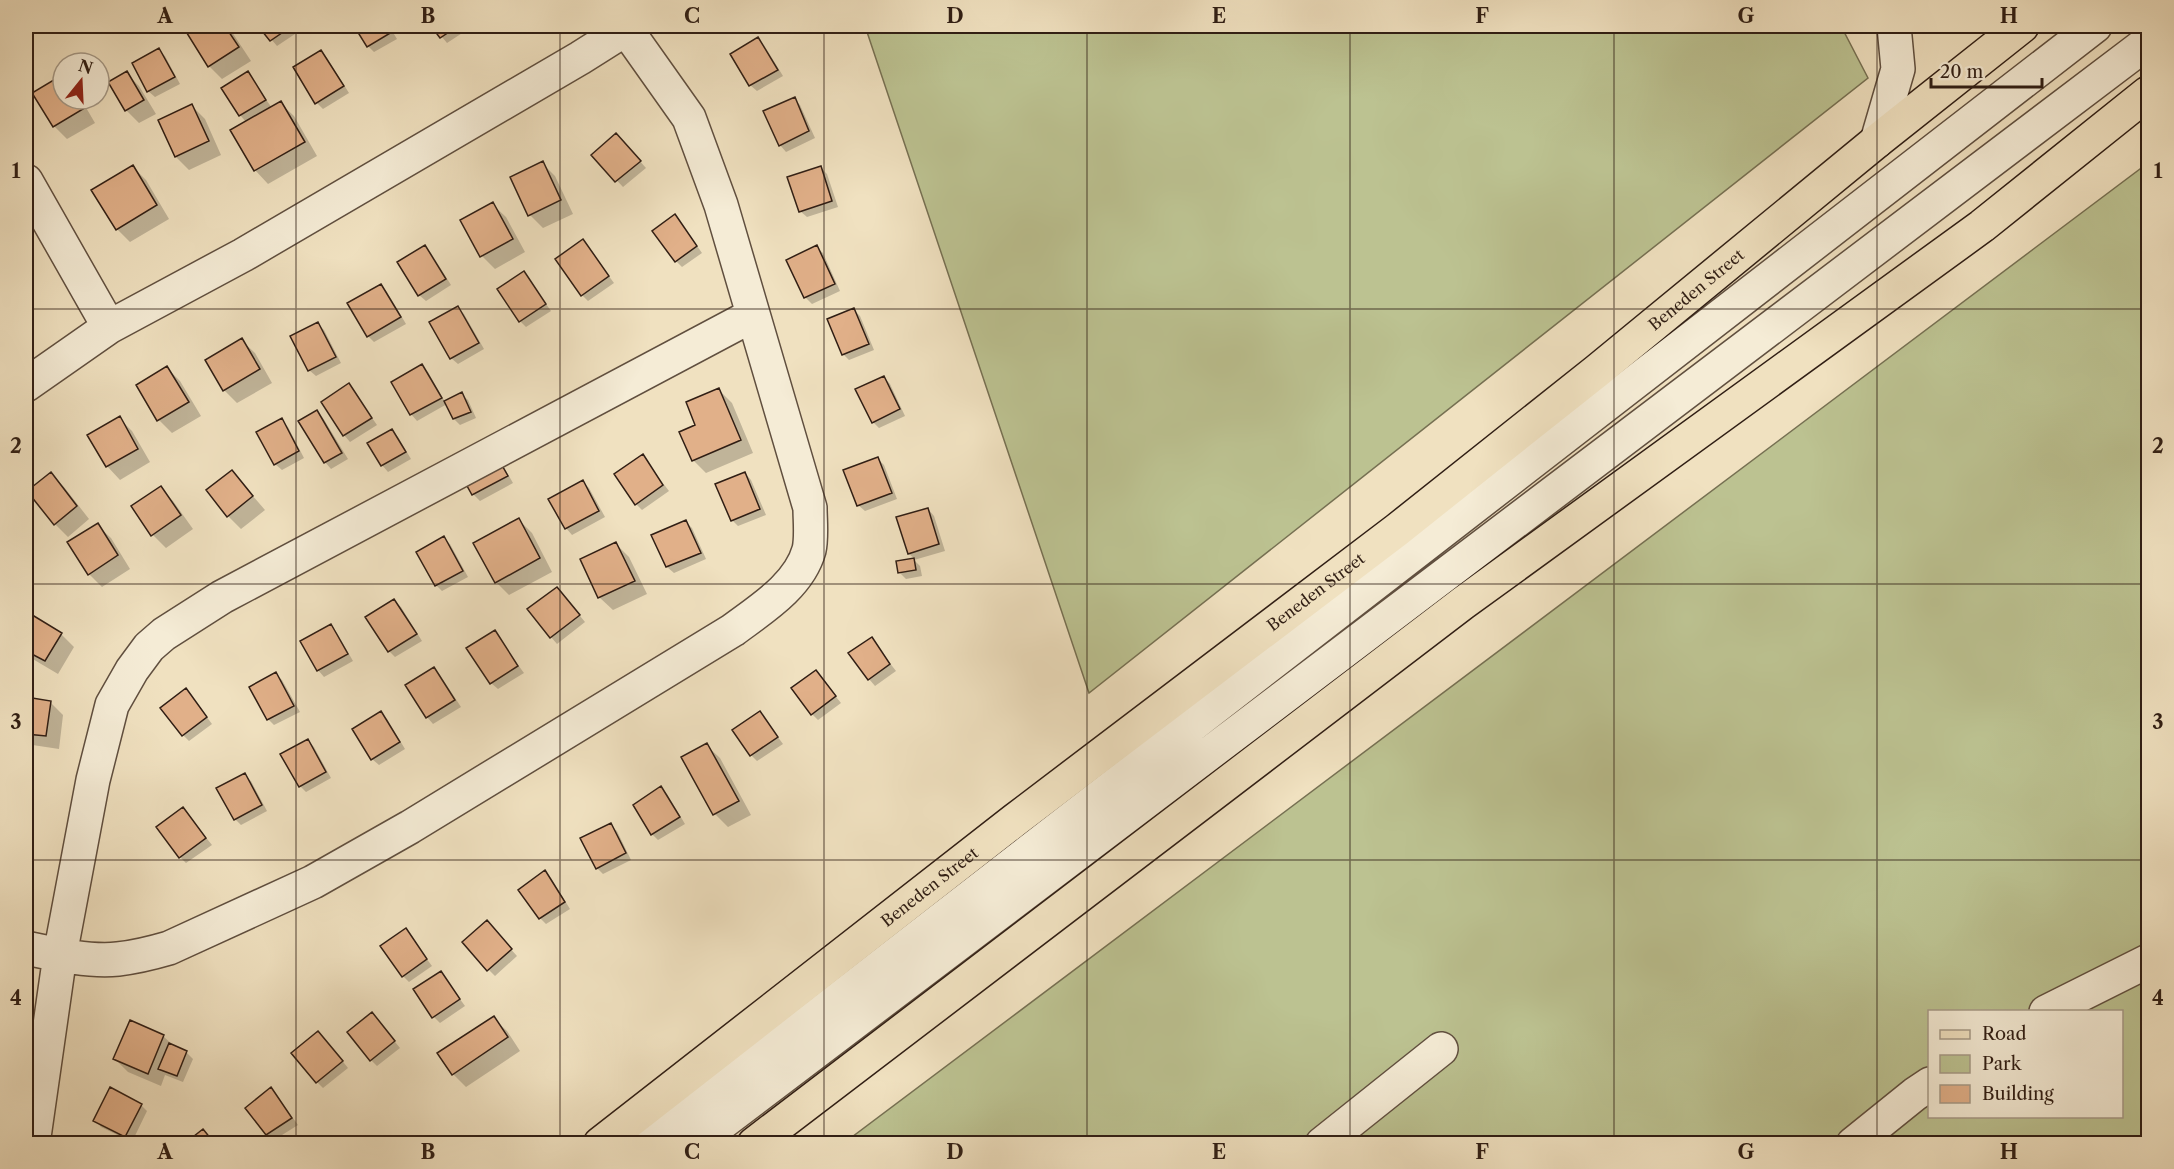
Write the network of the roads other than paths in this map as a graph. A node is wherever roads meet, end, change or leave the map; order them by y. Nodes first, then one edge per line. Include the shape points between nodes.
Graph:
1 (1894, 26) edge
2 (2022, 26) edge
3 (2095, 26) edge
4 (2148, 42) edge
5 (2148, 93) edge
6 (1877, 141) junction
7 (26, 181) edge
8 (753, 315) junction
9 (109, 327) junction
10 (26, 385) edge
11 (26, 948) edge
12 (60, 955) junction
13 (2148, 961) edge
14 (2048, 1010) edge
15 (1441, 1049) dead end
16 (1928, 1085) edge
17 (33, 1143) edge
18 (600, 1143) edge
19 (651, 1143) edge
20 (694, 1143) edge
21 (754, 1143) edge
22 (1322, 1143) edge
23 (1853, 1143) edge

1 - 6 street via 1898,69
2 - 6 main road, Beneden Street
3 - 19 street
4 - 20 street
5 - 21 main road via 1982,226 1463,603
6 - 18 main road, Beneden Street via 1397,530 1015,820
7 - 9 street
8 - 9 street via 721,206 689,118 626,29 243,255
8 - 12 street via 222,597 149,647 112,705 93,780
8 - 12 street via 810,507 809,549 797,573 780,593 733,630 629,695 313,882 169,948 116,959
9 - 10 street
11 - 12 street
12 - 17 street
13 - 14 street
15 - 22 street
16 - 23 street

